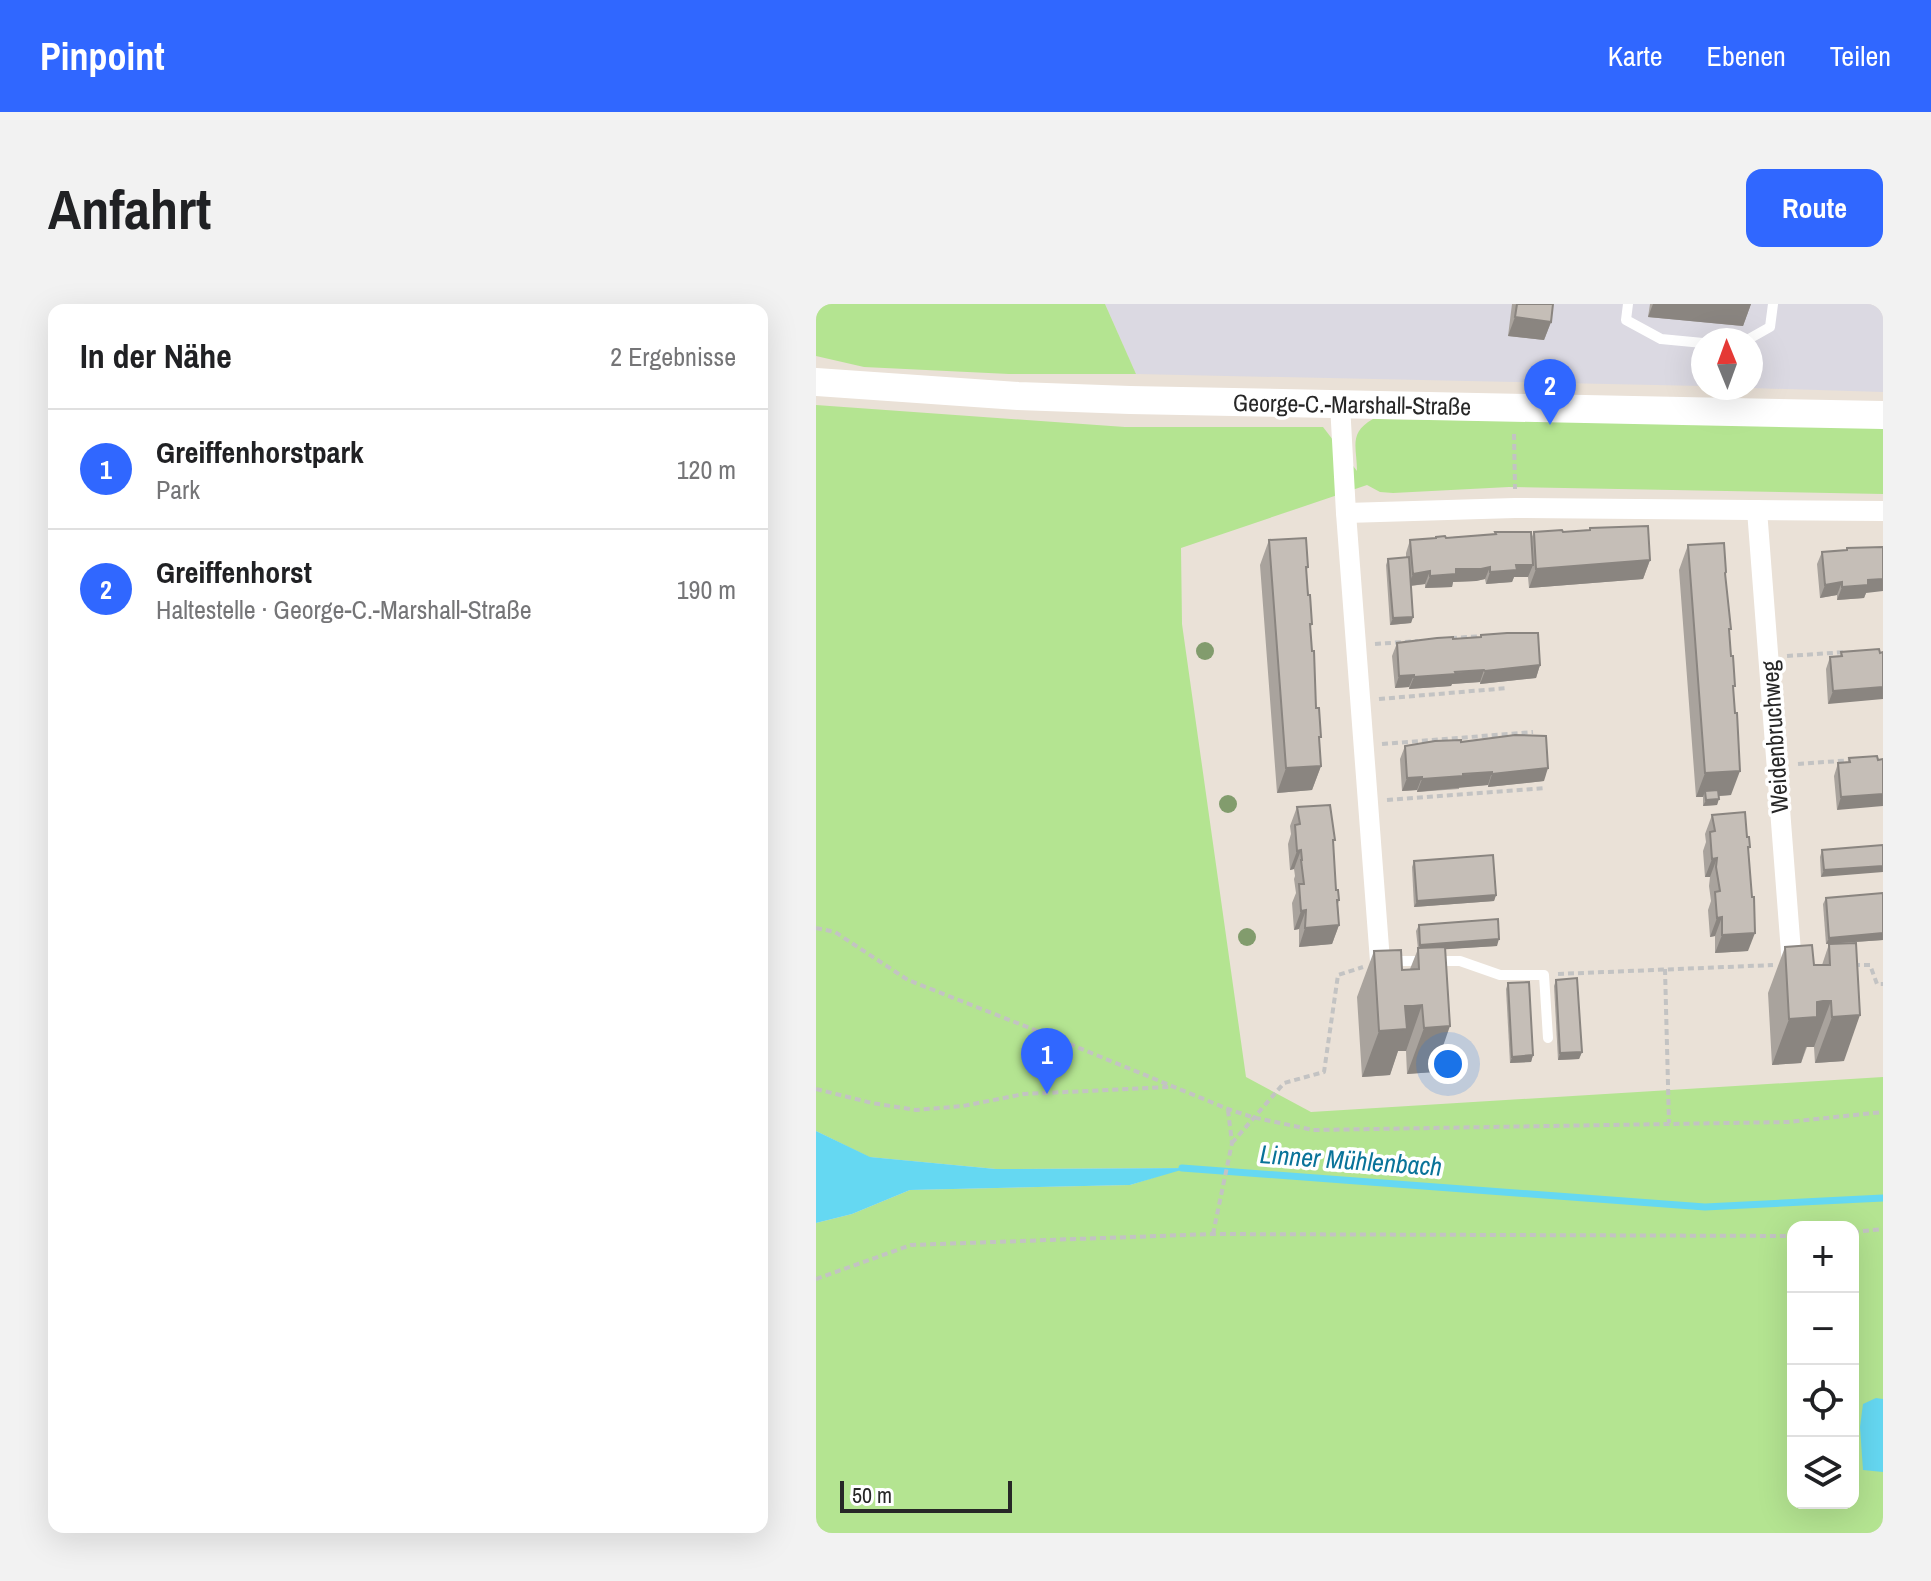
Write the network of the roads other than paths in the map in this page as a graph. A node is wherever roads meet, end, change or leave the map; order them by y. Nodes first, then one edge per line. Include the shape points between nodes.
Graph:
1 (1628, 304) edge
2 (1773, 304) edge
3 (1763, 331) edge
4 (1691, 342) edge
5 (817, 382) edge
6 (1340, 404) junction
7 (1883, 415) edge
8 (1757, 510) junction
9 (1883, 511) edge
10 (1346, 513) junction
11 (1380, 961) joint
12 (1792, 965) edge
13 (1548, 1038) dead end

1 - 4 lane via 1626,320 1661,339
2 - 3 lane via 1770,327
5 - 6 main road, George-C.-Marshall-Straße via 1018,396
6 - 7 main road, George-C.-Marshall-Straße
6 - 10 street
8 - 9 street
8 - 10 street
8 - 12 street, Weidenbruchweg
10 - 11 street
11 - 13 lane via 1460,961 1500,975 1544,975

